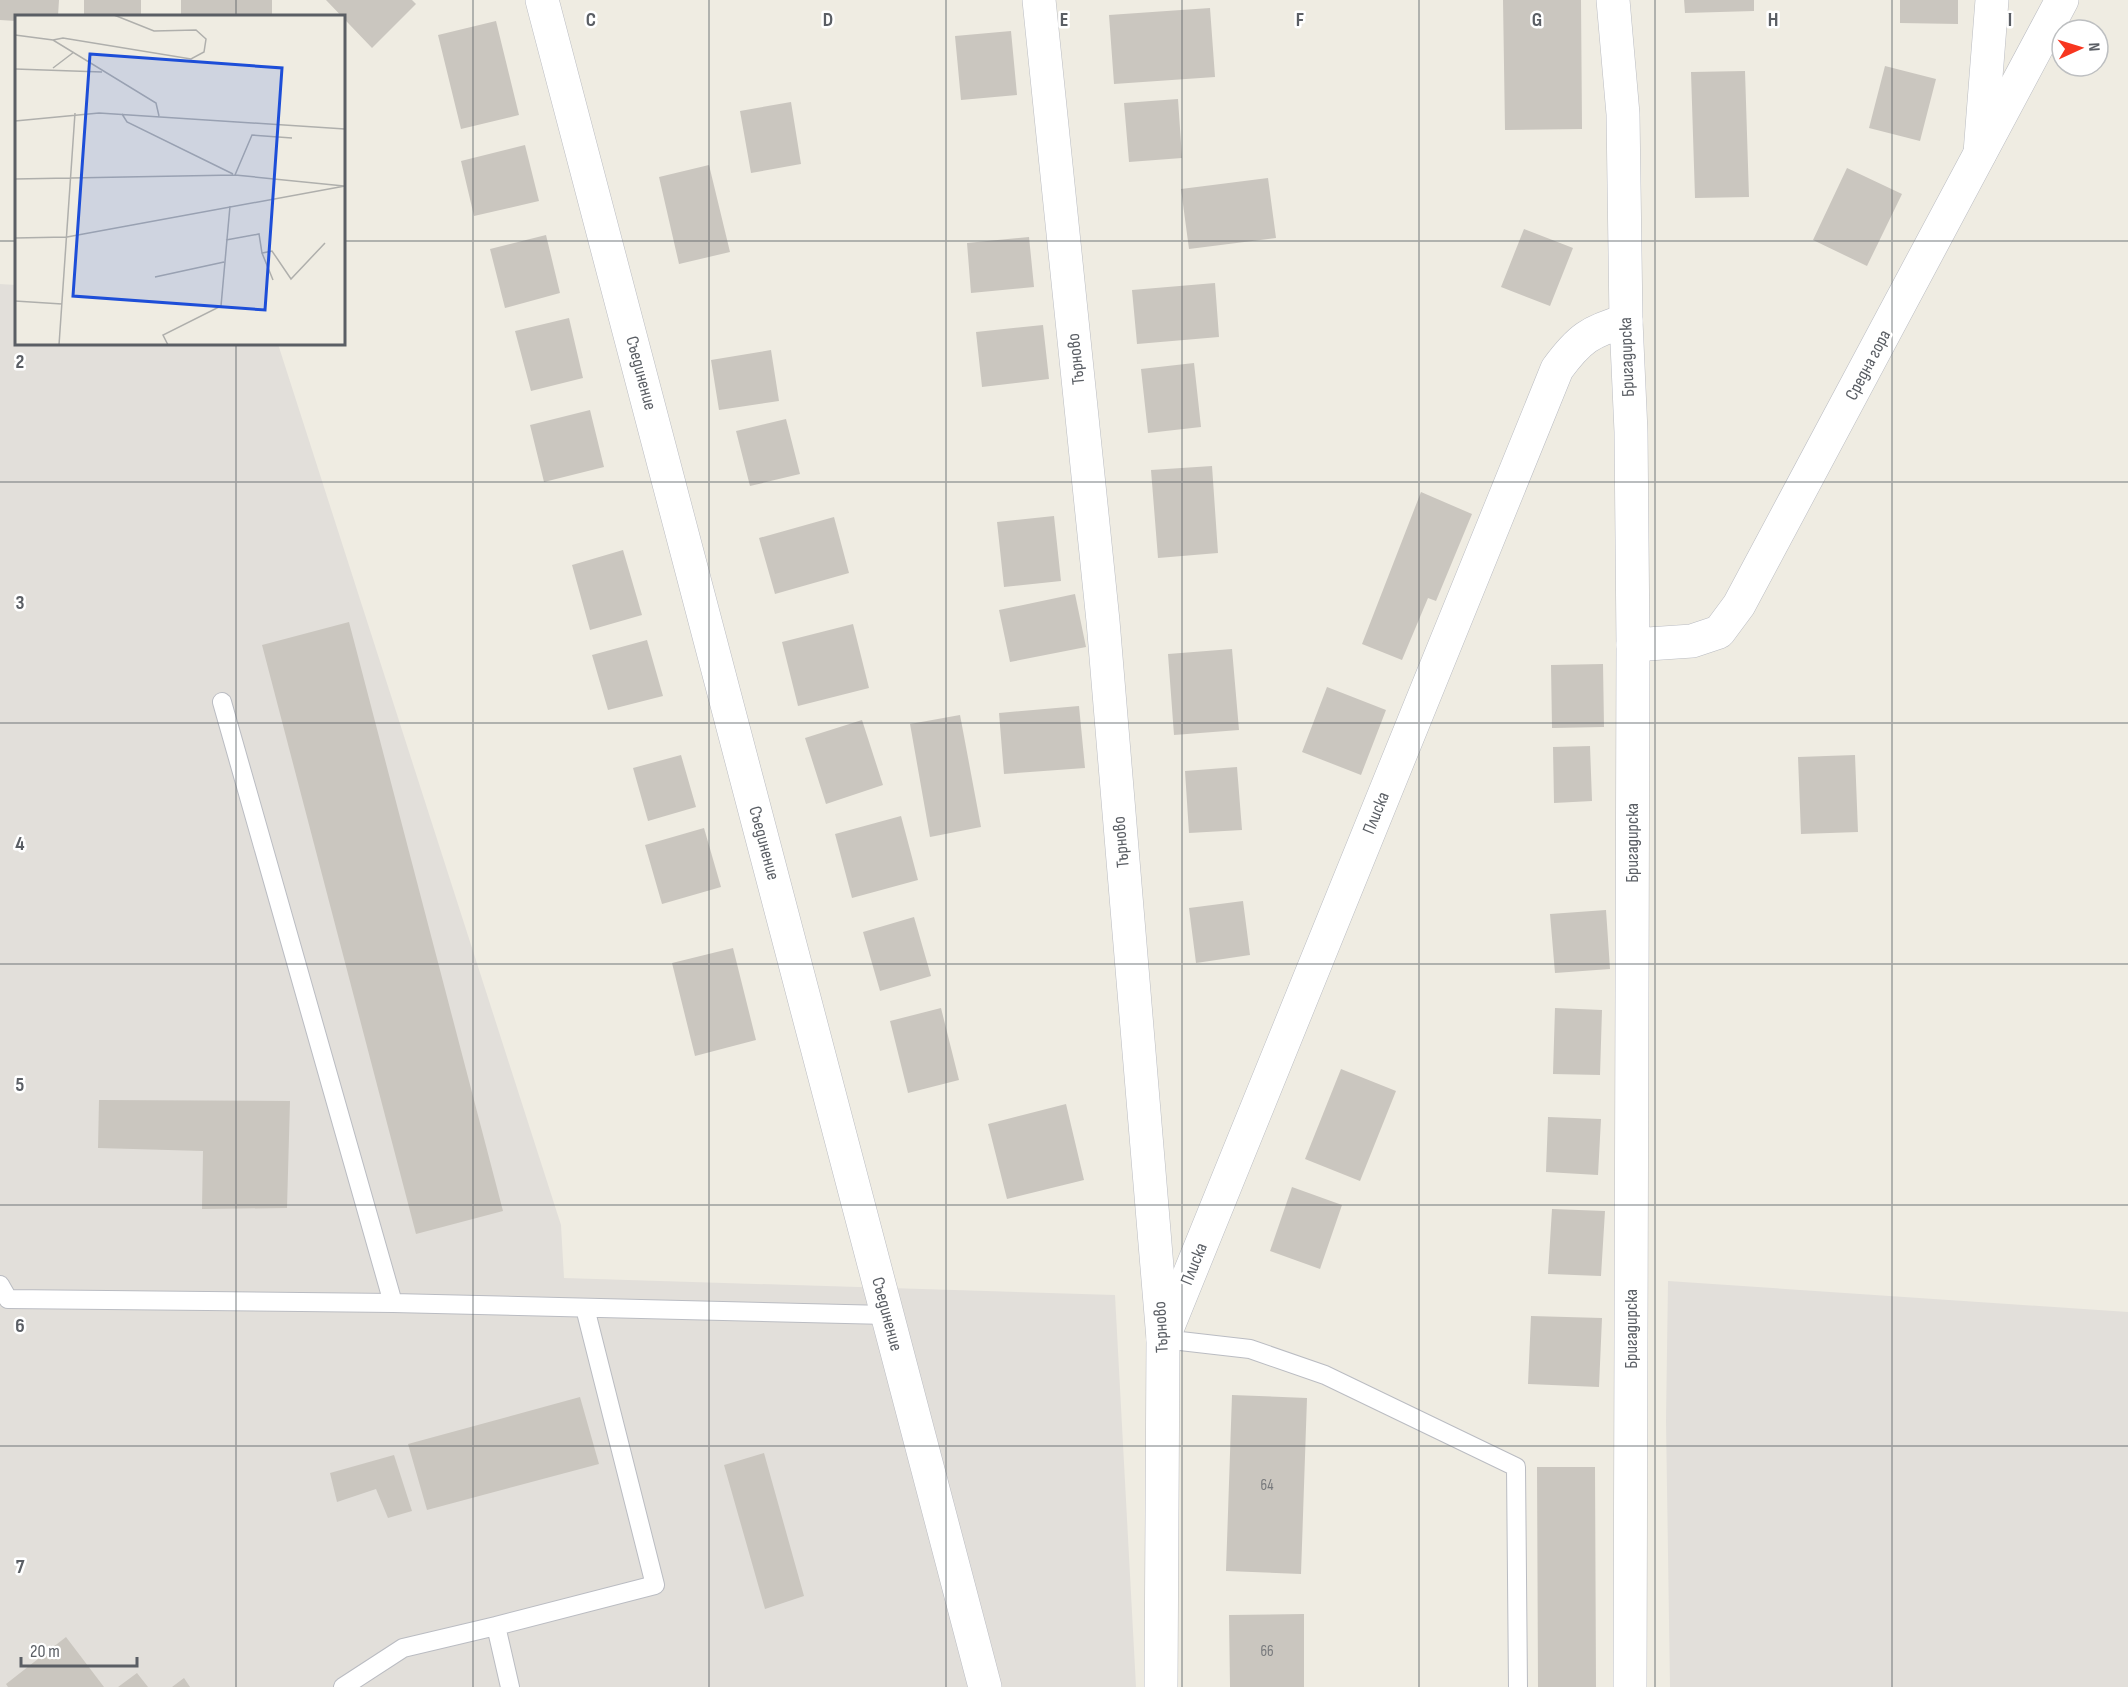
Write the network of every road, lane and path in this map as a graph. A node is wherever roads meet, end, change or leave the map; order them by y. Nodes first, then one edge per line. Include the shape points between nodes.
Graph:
1 (542, 0) edge
2 (1039, 0) edge
3 (1613, 0) edge
4 (1992, 0) edge
5 (2062, 0) edge
6 (1980, 153) junction
7 (1626, 321) junction
8 (1633, 645) junction
9 (222, 702) dead end
10 (0, 1286) edge
11 (393, 1303) junction
12 (585, 1308) junction
13 (887, 1315) junction
14 (1163, 1339) junction
15 (496, 1626) junction
16 (343, 1687) edge
17 (510, 1687) edge
18 (985, 1687) edge
19 (1161, 1687) edge
20 (1518, 1687) edge
21 (1630, 1687) edge

1 - 13 street, Съединение
2 - 14 street, Търново via 1103,621
3 - 7 street, Бригадирска via 1623,114
4 - 6 street, Средна гора
5 - 6 street
6 - 8 street, Средна гора via 1740,605 1719,632 1692,641
7 - 8 street, Бригадирска
7 - 14 street, Плиска via 1596,329 1576,343 1557,369
8 - 21 street, Бригадирска
9 - 11 lane
10 - 11 lane via 8,1299
11 - 12 lane
12 - 13 lane
12 - 15 lane via 655,1585
13 - 18 street, Съединение
14 - 19 street, Търново
14 - 20 lane via 1250,1349 1325,1375 1516,1467
15 - 16 lane via 403,1648
15 - 17 lane

